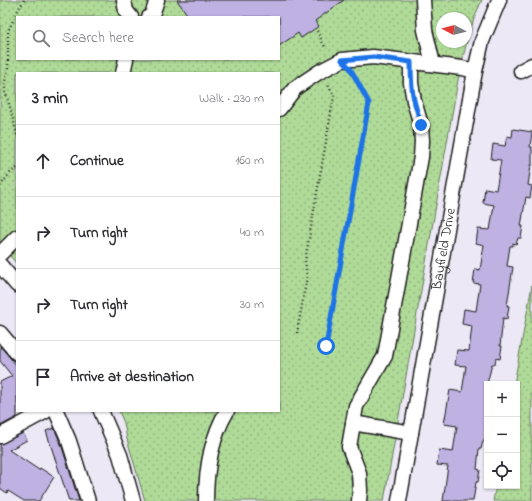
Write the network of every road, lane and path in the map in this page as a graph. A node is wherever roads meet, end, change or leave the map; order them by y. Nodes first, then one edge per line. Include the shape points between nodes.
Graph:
1 (24, 0) edge
2 (124, 0) edge
3 (157, 0) edge
4 (423, 0) edge
5 (499, 0) edge
6 (130, 16) edge
7 (150, 16) edge
8 (317, 31) dead end
9 (326, 49) dead end
10 (126, 60) edge
11 (342, 60) junction
12 (411, 62) junction
13 (433, 64) junction
14 (324, 69) junction
15 (475, 70) junction
16 (123, 72) edge
17 (280, 108) edge
18 (16, 131) edge
19 (16, 169) edge
20 (0, 186) edge
21 (16, 238) edge
22 (0, 254) edge
23 (0, 265) edge
24 (16, 284) edge
25 (0, 333) edge
26 (297, 333) dead end
27 (326, 346) dead end
28 (16, 352) edge
29 (44, 412) edge
30 (56, 412) edge
31 (101, 412) edge
32 (226, 412) edge
33 (353, 423) junction
34 (411, 433) junction
35 (0, 436) edge
36 (88, 501) edge
37 (133, 501) edge
38 (206, 501) edge
39 (359, 501) edge
40 (399, 501) edge

1 - 18 path via 8,31 5,92
2 - 6 street via 126,11
3 - 7 street
4 - 13 street
5 - 15 street, Bayfield Drive via 482,41
8 - 9 path
10 - 16 street
11 - 12 street via 373,57
11 - 14 street
11 - 27 path via 350,68 369,103
12 - 13 street
12 - 33 street via 411,83 421,125 421,157 385,356 356,406
13 - 15 street
14 - 17 street via 295,88
14 - 26 path via 334,96 305,261 307,276
15 - 34 street, Bayfield Drive
19 - 20 path
21 - 22 street
23 - 24 street
25 - 28 street
29 - 35 street
30 - 36 street via 69,441
31 - 37 street via 120,455
32 - 38 street via 213,442
33 - 34 street
33 - 39 street via 349,447 359,473
34 - 40 street, Bayfield Drive

